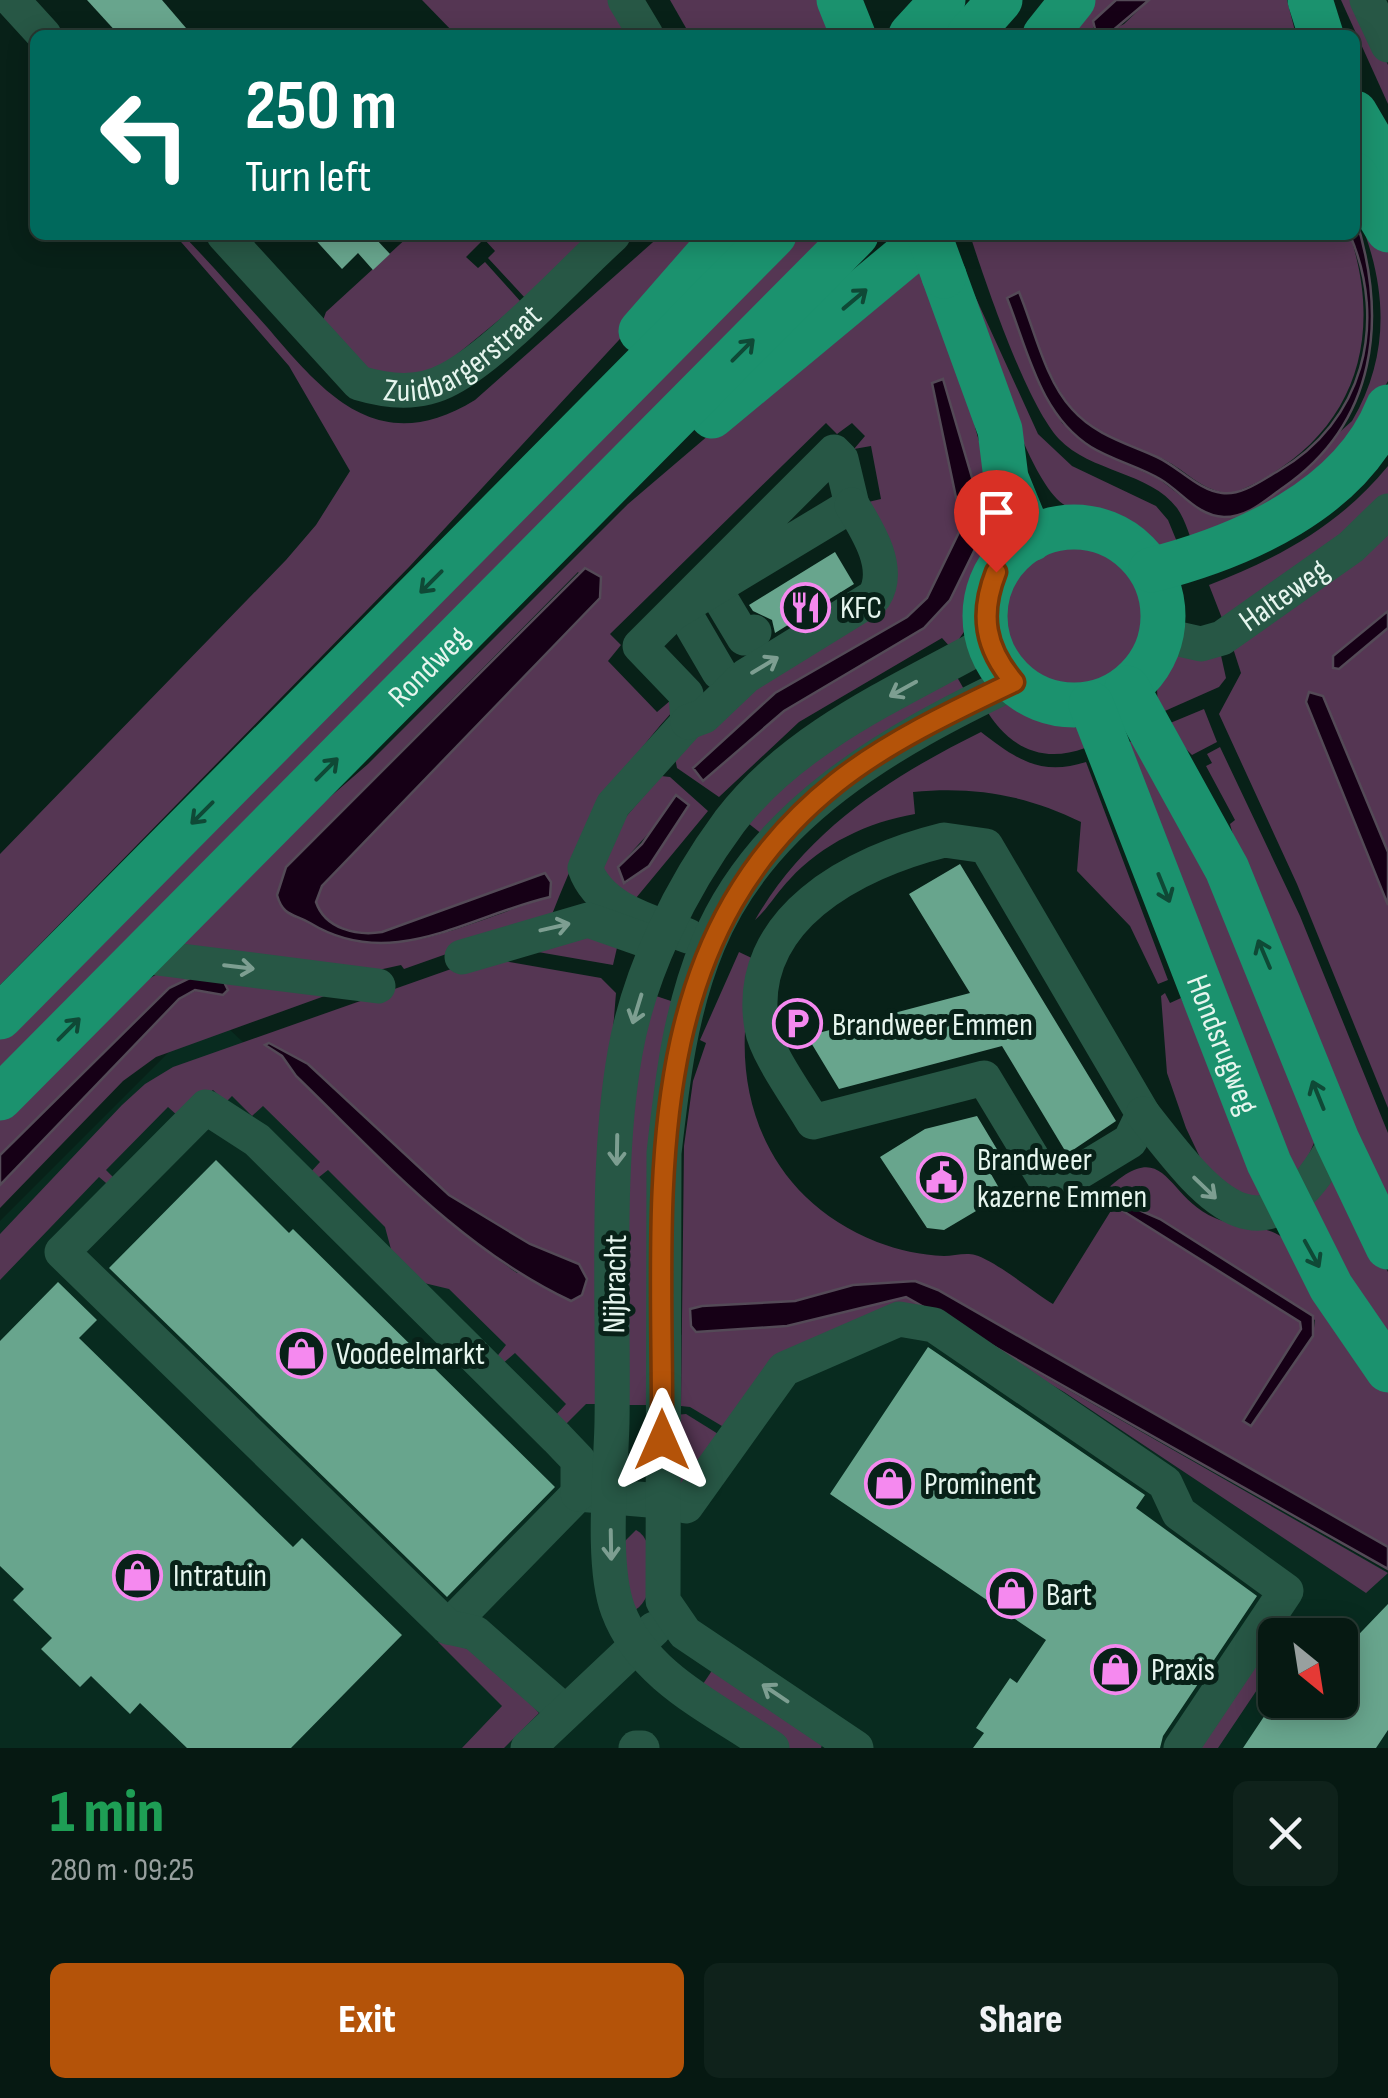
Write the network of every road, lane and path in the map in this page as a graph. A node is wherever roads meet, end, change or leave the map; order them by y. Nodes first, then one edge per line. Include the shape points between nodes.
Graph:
1 (12, 0) edge
2 (626, 0) edge
3 (943, 0) edge
4 (1000, 0) edge
5 (1073, 0) edge
6 (1310, 0) edge
7 (1367, 0) edge
8 (39, 30) edge
9 (643, 30) edge
10 (916, 30) edge
11 (973, 30) edge
12 (1049, 30) edge
13 (1319, 30) edge
14 (1388, 45) edge
15 (1360, 122) edge
16 (1388, 169) edge
17 (1360, 183) edge
18 (1388, 230) edge
19 (229, 240) edge
20 (608, 240) edge
21 (722, 240) edge
22 (769, 240) edge
23 (851, 240) edge
24 (934, 248) edge
25 (1388, 407) edge
26 (1388, 452) edge
27 (852, 505) junction
28 (1388, 511) edge
29 (500, 513) junction
30 (1045, 533) junction
31 (551, 544) junction
32 (714, 588) junction
33 (1158, 601) junction
34 (677, 610) junction
35 (754, 632) dead end
36 (989, 642) junction
37 (720, 672) dead end
38 (1014, 682) junction
39 (1109, 696) junction
40 (688, 722) junction
41 (668, 928) junction
42 (712, 936) junction
43 (142, 956) junction
44 (462, 957) dead end
45 (766, 957) junction
46 (378, 986) dead end
47 (0, 1018) edge
48 (0, 1098) edge
49 (1143, 1114) junction
50 (1336, 1140) junction
51 (1287, 1204) junction
52 (1388, 1247) edge
53 (1388, 1370) edge
54 (594, 1496) junction
55 (674, 1504) junction
56 (671, 1617) junction
57 (448, 1627) junction
58 (634, 1643) junction
59 (565, 1712) junction
60 (528, 1748) edge
61 (772, 1748) edge
62 (856, 1748) edge
63 (1181, 1748) edge

1 - 8 street
2 - 9 street
3 - 10 main road
4 - 11 main road
5 - 12 main road
6 - 13 main road
7 - 14 street
15 - 16 main road
17 - 18 main road
19 - 20 street, Zuidbargerstraat via 359,384 388,392 448,380
21 - 29 main road via 600,378
22 - 29 main road, Rondweg
31 -> 23 main road, Rondweg
24 - 30 main road via 1000,430 1029,467
31 -> 24 main road
25 - 33 main road via 1367,443 1316,496 1274,524 1191,559
26 - 33 main road via 1361,487 1306,531
27 - 32 street
27 - 34 street via 834,452
40 -> 27 street via 704,716 746,676 874,598 882,570
28 - 33 street, Halteweg via 1351,547 1222,638 1201,644
29 -> 47 main road, Rondweg
30 - 33 main road via 1086,528 1111,535 1134,549
30 - 36 main road via 996,572 985,618
43 -> 31 main road, Rondweg
32 - 34 street
32 - 35 street via 744,638
33 - 39 main road via 1149,664
34 - 37 street
34 - 40 street via 640,646 686,694
36 - 38 main road
36 -> 41 street, Nijbracht via 844,721 778,772 732,819
38 - 39 main road via 1064,705
38 - 42 street, Nijbracht via 836,783 770,848
50 -> 39 main road via 1227,870
39 -> 51 main road, Hondsrugweg
40 - 41 street via 613,805 585,868 612,903
41 - 42 street
44 -> 41 street via 588,920 644,940
41 -> 54 street, Nijbracht via 639,1000 623,1069
42 - 45 street
42 - 55 street, Nijbracht via 681,1028 664,1153
43 -> 46 street
48 -> 43 main road, Rondweg
45 - 49 street via 804,910 891,853 944,840 986,846
45 - 49 street via 762,1031 814,1122 984,1078 1051,1188 1130,1141
49 -> 51 street via 1208,1194 1230,1209 1260,1213
50 - 51 street via 1314,1178
50 - 52 main road
51 -> 53 main road, Hondsrugweg via 1331,1287
54 - 55 street
54 - 57 street
54 - 57 street via 578,1460 558,1438 257,1140 206,1107 62,1252
54 -> 58 street, Nijbracht via 618,1609
55 - 56 street, Nijbracht via 660,1576
55 - 63 street via 784,1368 899,1319 934,1325 1165,1483 1179,1513 1286,1591
56 - 58 street
62 -> 56 street
57 - 59 street via 475,1633
58 - 59 street
58 - 61 street, Nijbracht via 668,1679
59 - 60 street

